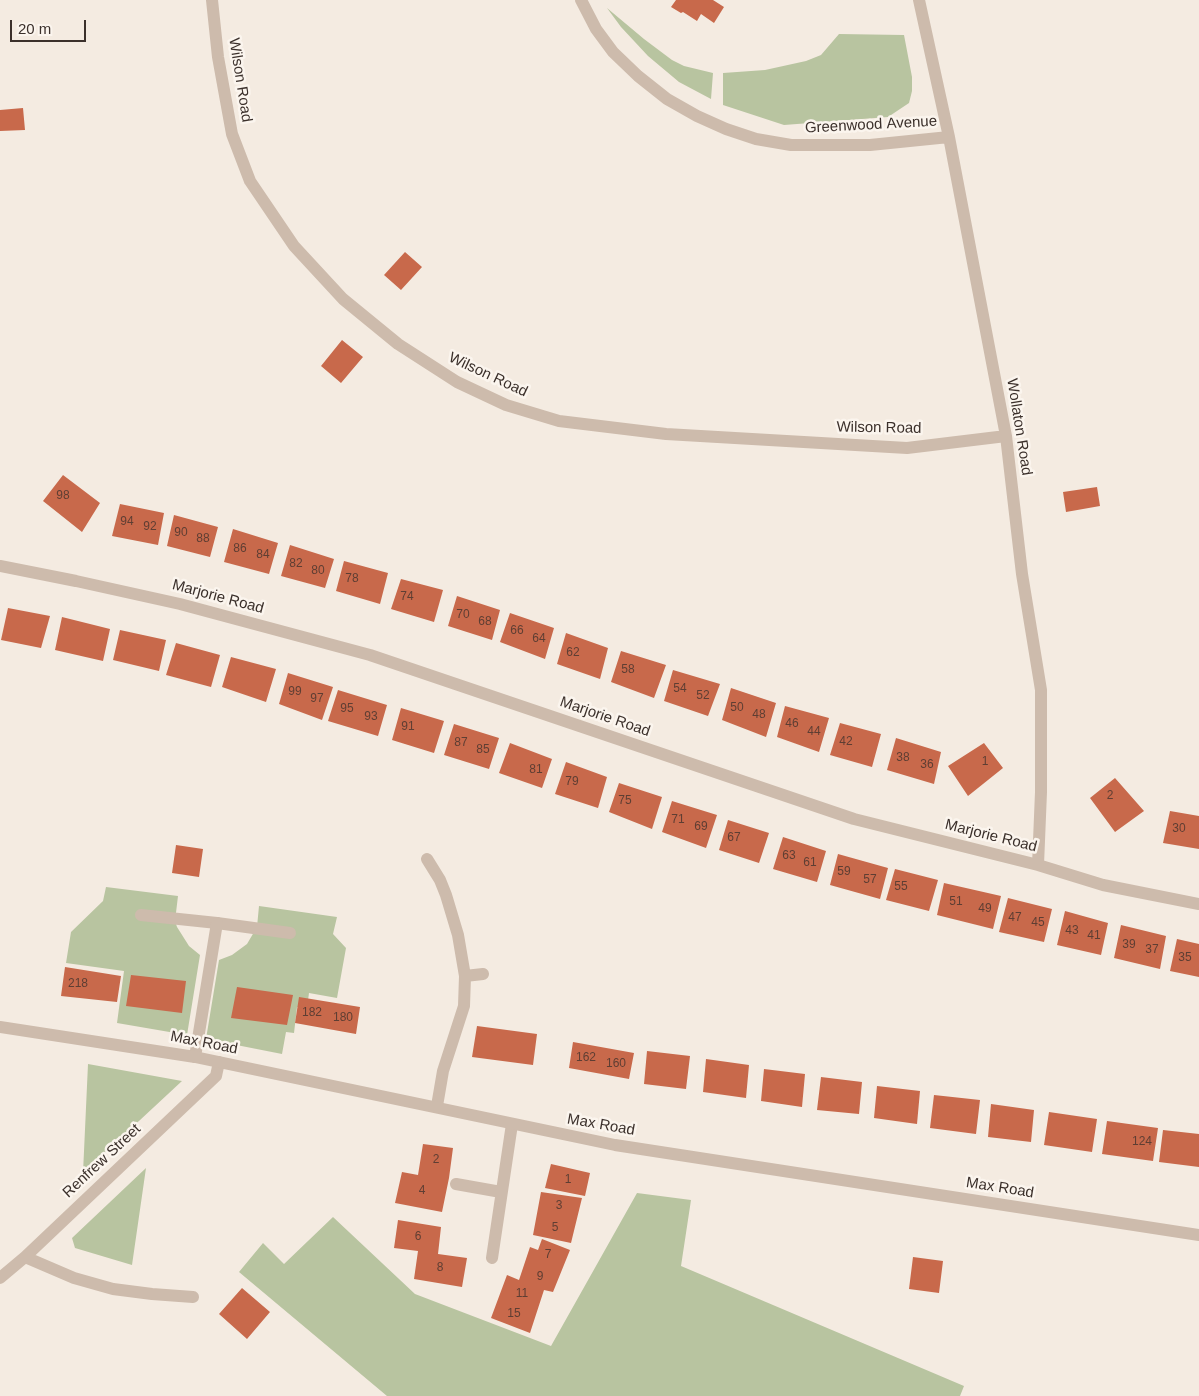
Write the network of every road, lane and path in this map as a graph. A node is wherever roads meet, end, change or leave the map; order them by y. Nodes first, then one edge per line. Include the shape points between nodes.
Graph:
1 (212, 0) edge
2 (581, 0) edge
3 (919, 0) edge
4 (949, 137) junction
5 (1006, 436) junction
6 (0, 566) edge
7 (427, 859) dead end
8 (1038, 864) junction
9 (1199, 904) edge
10 (141, 915) dead end
11 (217, 923) junction
12 (290, 933) dead end
13 (482, 974) dead end
14 (465, 976) junction
15 (0, 1027) edge
16 (195, 1057) junction
17 (219, 1062) junction
18 (437, 1106) junction
19 (512, 1124) junction
20 (456, 1184) dead end
21 (501, 1192) junction
22 (1199, 1235) edge
23 (25, 1257) junction
24 (492, 1258) dead end
25 (0, 1278) edge
26 (193, 1297) dead end

1 - 5 street, Wilson Road via 232,134 250,181 294,246 343,299 398,344 457,382 506,405 559,421 666,434 907,448
2 - 4 street, Greenwood Avenue via 613,52 638,76 667,99 726,129 756,139 791,145 870,145
3 - 4 street, Wollaton Road
4 - 5 street, Wollaton Road
5 - 8 street, Wollaton Road via 1040,690
6 - 8 street, Marjorie Road via 180,604 370,655 854,819
7 - 14 street via 446,895 458,935
8 - 9 street, Marjorie Road via 1104,885
10 - 11 street
11 - 12 street
11 - 16 street
13 - 14 street
14 - 18 street via 464,1006 443,1071
15 - 16 street, Max Road
16 - 17 street, Max Road
17 - 18 street, Max Road
17 - 23 street, Renfrew Street via 216,1076
18 - 19 street, Max Road
19 - 21 street
19 - 22 street, Max Road via 615,1145
20 - 21 street
21 - 24 street
23 - 25 street, Renfrew Street
23 - 26 street via 74,1278 113,1289

